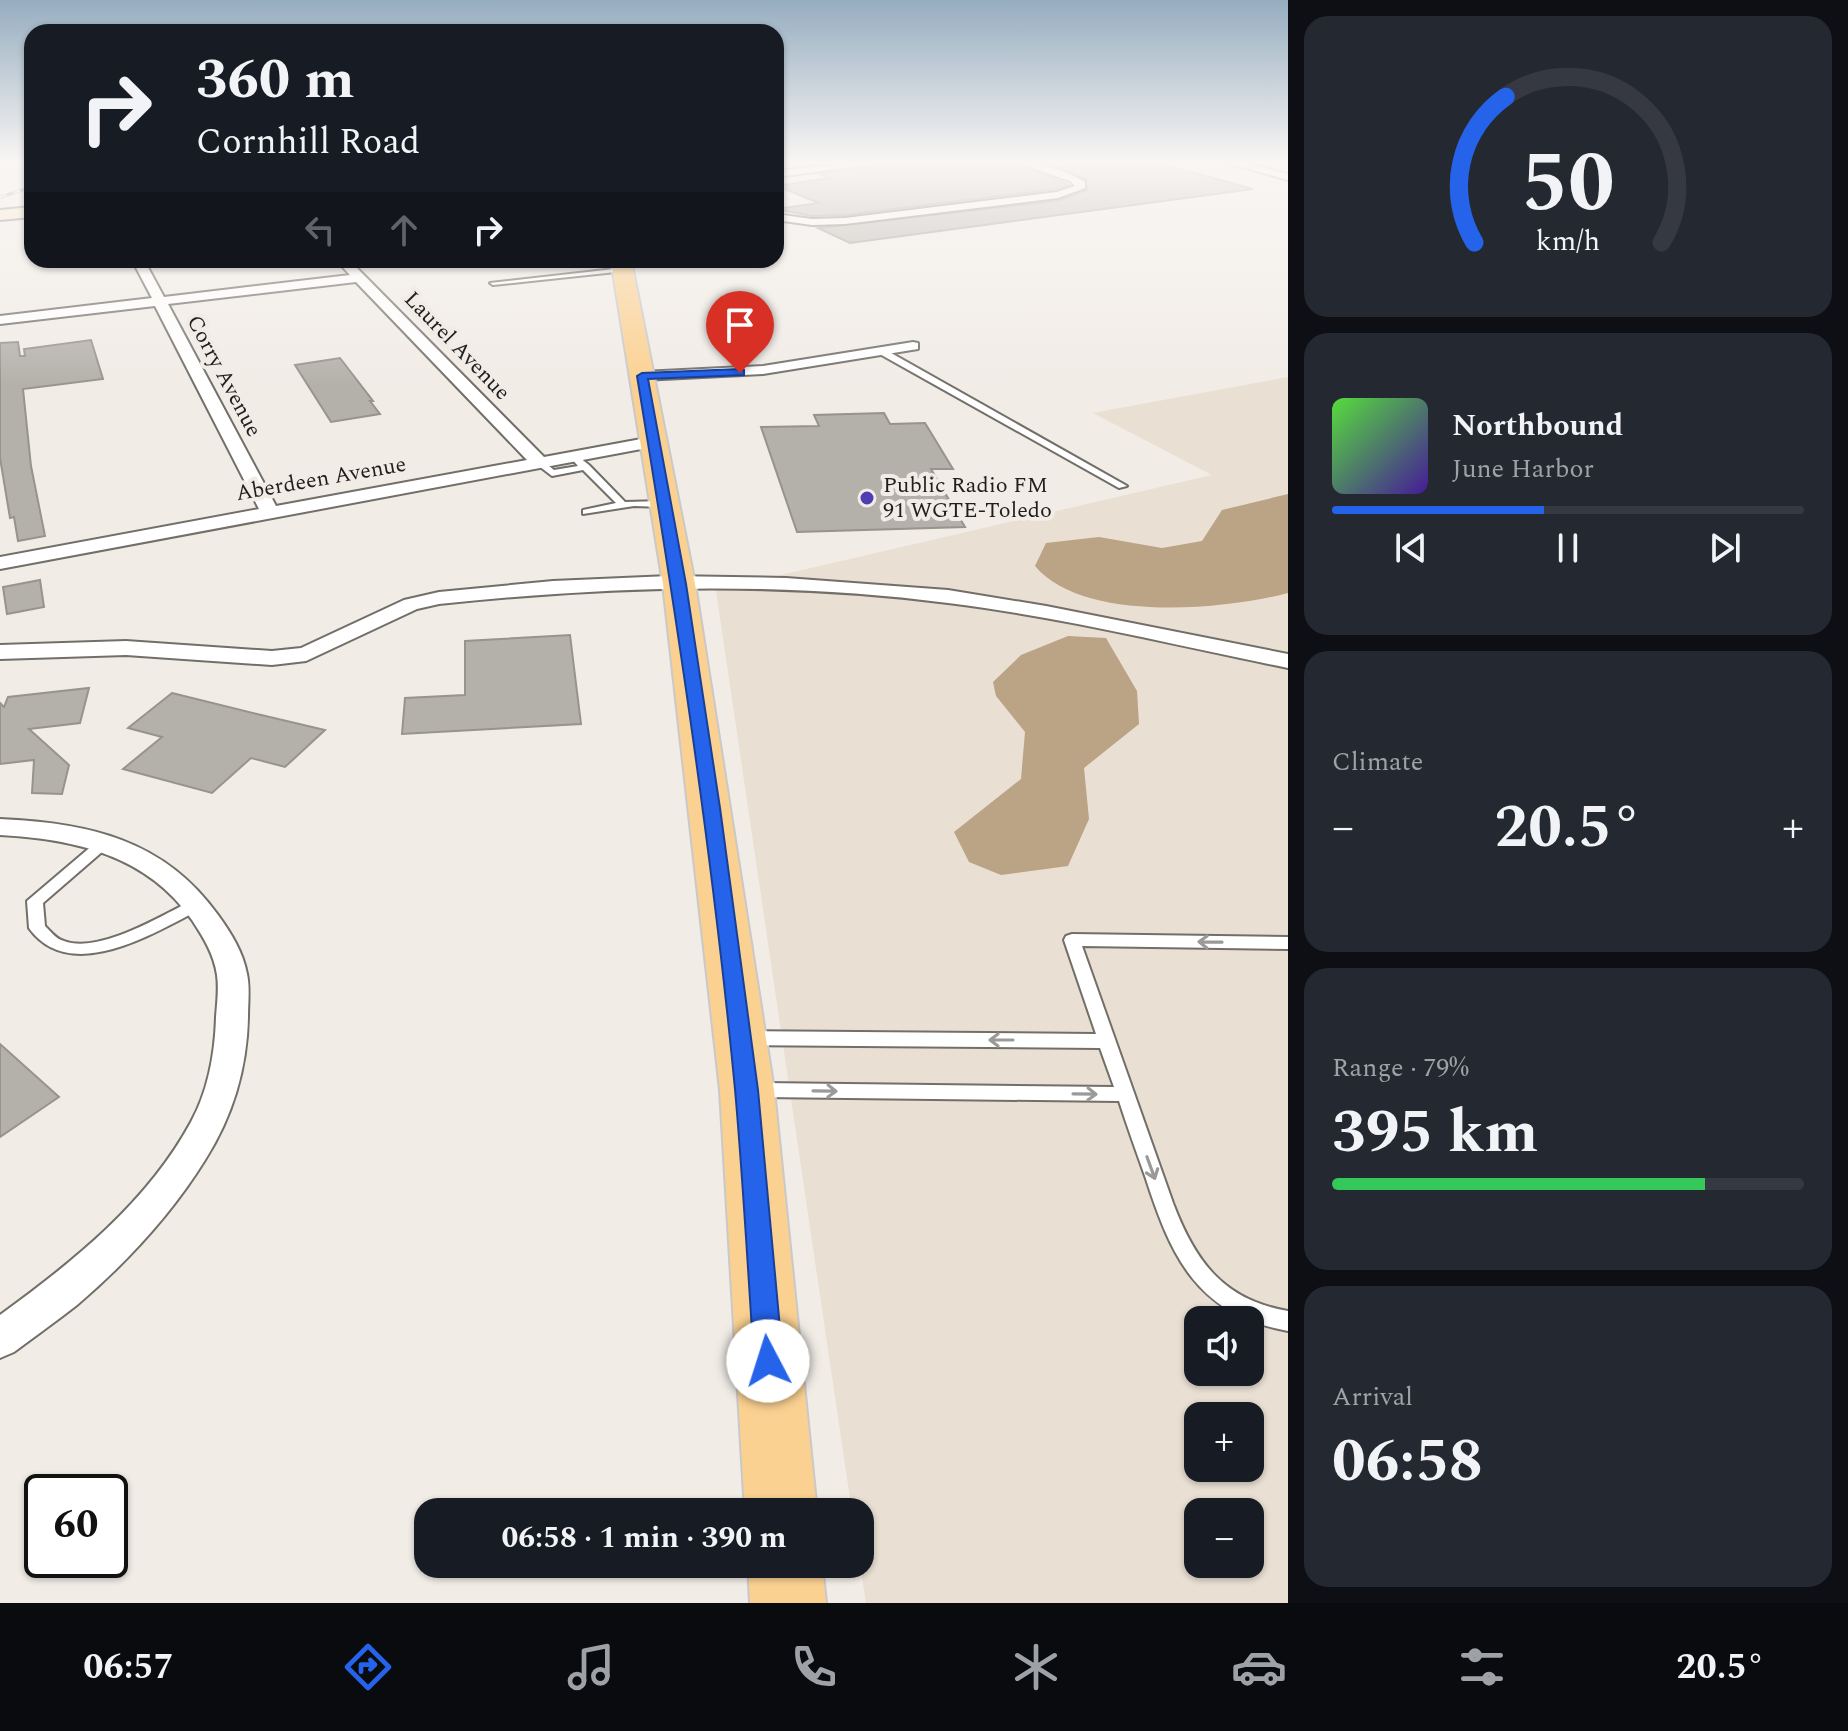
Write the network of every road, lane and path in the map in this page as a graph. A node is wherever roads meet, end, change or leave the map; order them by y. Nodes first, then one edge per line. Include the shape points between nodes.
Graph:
1 (142, 268) edge
2 (350, 268) edge
3 (600, 268) edge
4 (623, 268) edge
5 (359, 278) junction
6 (493, 283) dead end
7 (159, 301) junction
8 (0, 320) edge
9 (913, 346) dead end
10 (881, 351) junction
11 (642, 376) junction
12 (652, 442) junction
13 (580, 462) junction
14 (540, 463) junction
15 (1122, 486) dead end
16 (663, 504) junction
17 (623, 505) junction
18 (587, 512) dead end
19 (270, 513) junction
20 (0, 563) edge
21 (679, 584) junction
22 (0, 652) edge
23 (1288, 661) edge
24 (0, 827) edge
25 (105, 842) junction
26 (198, 904) junction
27 (1288, 943) edge
28 (1107, 1041) junction
29 (743, 1064) junction
30 (1125, 1094) junction
31 (1288, 1321) edge
32 (0, 1339) edge
33 (780, 1498) edge
34 (786, 1578) edge
35 (788, 1603) edge

1 - 7 street, Corry Avenue
2 - 5 street, Laurel Avenue
3 - 6 lane
4 - 11 main road
5 - 7 street
5 - 14 street, Laurel Avenue
7 - 8 street
7 - 19 street, Corry Avenue
9 - 10 street
10 - 11 street via 740,373
10 - 15 lane
11 - 12 main road
12 - 13 street, Aberdeen Avenue
12 - 16 main road
13 - 14 street, Aberdeen Avenue
13 - 17 lane
14 - 19 street, Aberdeen Avenue
16 - 17 lane
16 - 21 main road
17 - 18 lane
19 - 20 street, Aberdeen Avenue
21 - 22 street via 439,598 411,604 306,654 272,658 126,648
21 - 23 street via 932,595
21 - 29 main road
24 - 25 street
25 - 26 street via 164,871
25 - 26 lane via 35,901 37,928 55,945 80,950 118,941
26 - 32 street via 227,953 233,980 231,1040 217,1107 179,1170 112,1249
27 -> 28 lane via 1072,940
28 -> 29 lane
28 - 30 lane
29 -> 30 lane
29 - 33 main road
30 -> 31 lane via 1189,1260 1224,1296 1251,1311
34 - 35 main road

